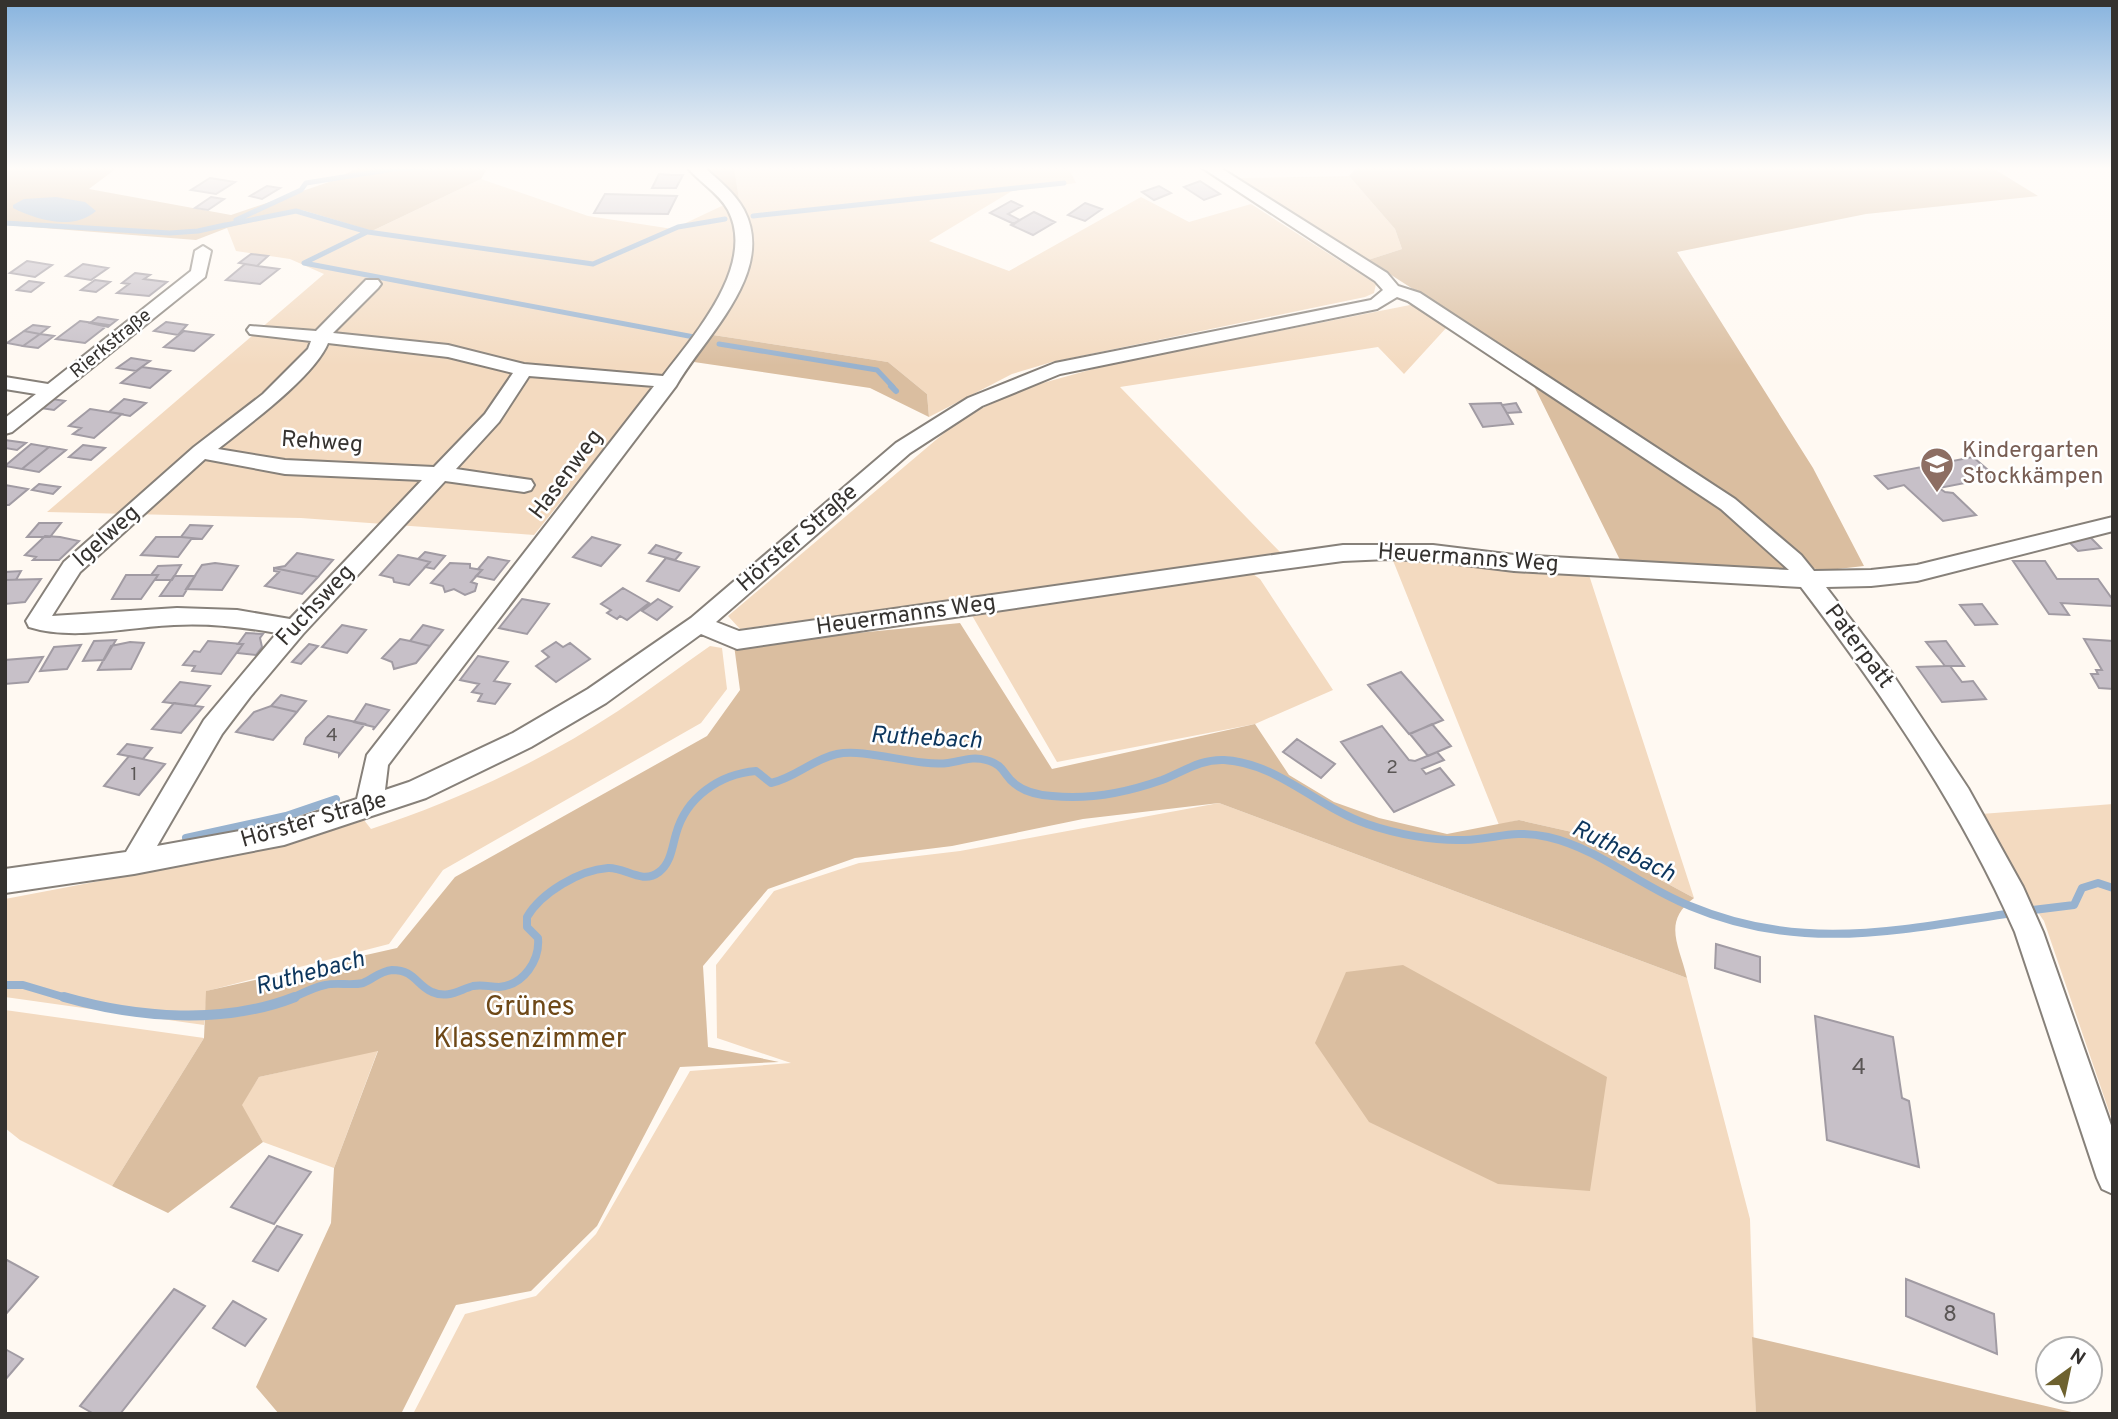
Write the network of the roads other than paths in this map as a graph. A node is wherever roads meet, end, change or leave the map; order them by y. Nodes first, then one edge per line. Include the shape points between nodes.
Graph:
1 (741, 233) edge
2 (1312, 233) edge
3 (203, 251) dead end
4 (372, 284) dead end
5 (1392, 290) junction
6 (256, 330) dead end
7 (323, 339) junction
8 (524, 370) junction
9 (668, 382) junction
10 (5, 383) edge
11 (52, 391) junction
12 (5, 428) edge
13 (201, 452) junction
14 (442, 474) junction
15 (524, 485) dead end
16 (2113, 524) edge
17 (1807, 579) junction
18 (699, 624) junction
19 (295, 628) junction
20 (369, 807) junction
21 (134, 862) junction
22 (5, 881) edge
23 (2113, 1178) edge

1 - 9 street, Hasenweg via 738,274 719,311
2 - 5 street via 1381,277
3 - 11 street, Rierkstraße via 199,273
4 - 7 street, Igelweg via 326,328
5 - 17 street, Paterpatt via 1414,297 1728,504 1773,541
5 - 18 street, Hörster Straße via 1377,304 1055,369 975,402 904,448
6 - 7 street
7 - 8 street via 449,351
7 - 13 street, Igelweg via 270,398
8 - 9 street
8 - 14 street, Fuchsweg via 492,418
9 - 20 street, Hasenweg via 376,762
10 - 11 street
11 - 12 street, Rierkstraße
13 - 14 street, Rehweg via 285,467
13 - 19 street, Igelweg via 72,567 37,621 52,625 177,616 237,618
14 - 15 street, Rehweg
14 - 19 street, Fuchsweg
16 - 17 street, Heuermanns Weg via 1917,573
17 - 18 street, Heuermanns Weg via 1514,563 1388,551 1260,564 737,640
17 - 23 street, Paterpatt via 1890,689 1959,796 2013,896
18 - 20 street, Hörster Straße via 597,696 522,740 417,790
19 - 21 street, Fuchsweg via 213,727
20 - 21 street, Hörster Straße via 284,834
21 - 22 street, Hörster Straße

